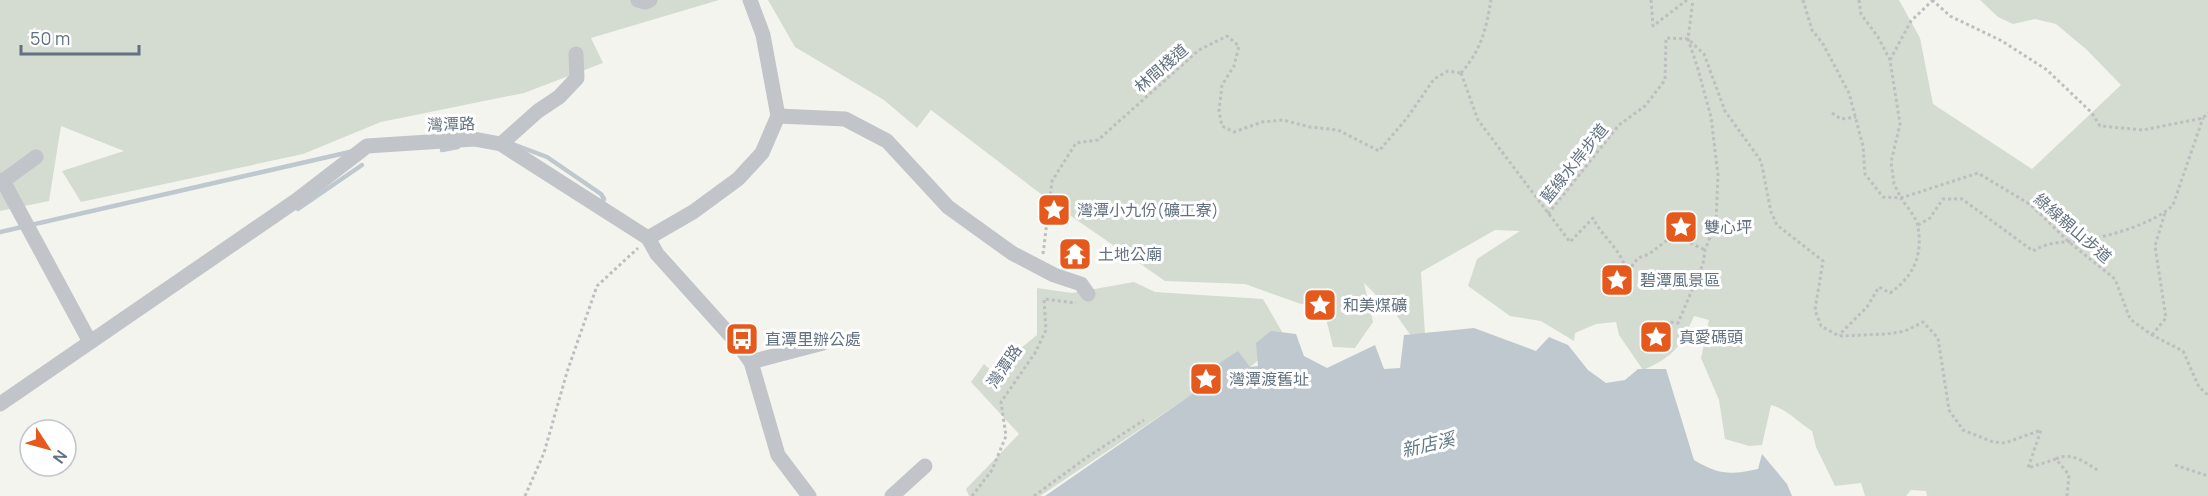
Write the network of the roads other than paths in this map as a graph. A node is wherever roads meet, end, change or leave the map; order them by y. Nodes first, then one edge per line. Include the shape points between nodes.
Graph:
1 (638, 0) edge
2 (650, 0) edge
3 (750, 0) edge
4 (576, 54) dead end
5 (778, 117) junction
6 (501, 144) junction
7 (36, 157) dead end
8 (2, 181) edge
9 (648, 238) junction
10 (1088, 294) road end
11 (90, 342) junction
12 (823, 343) dead end
13 (751, 362) junction
14 (0, 404) edge
15 (925, 466) dead end
16 (809, 496) edge
17 (892, 496) edge

1 - 2 street
3 - 5 street via 763,35
4 - 6 street via 577,78
5 - 9 street via 762,153 738,179
5 - 10 street via 845,119 887,141 948,207 1012,253 1081,284
6 - 9 street, 灣潭路
6 - 11 street, 灣潭路 via 474,139 367,146 297,200
7 - 8 street
8 - 11 street
9 - 13 street, 灣潭路 via 657,254
11 - 14 street, 灣潭路
12 - 13 street
13 - 16 street, 灣潭路 via 778,455
15 - 17 street

